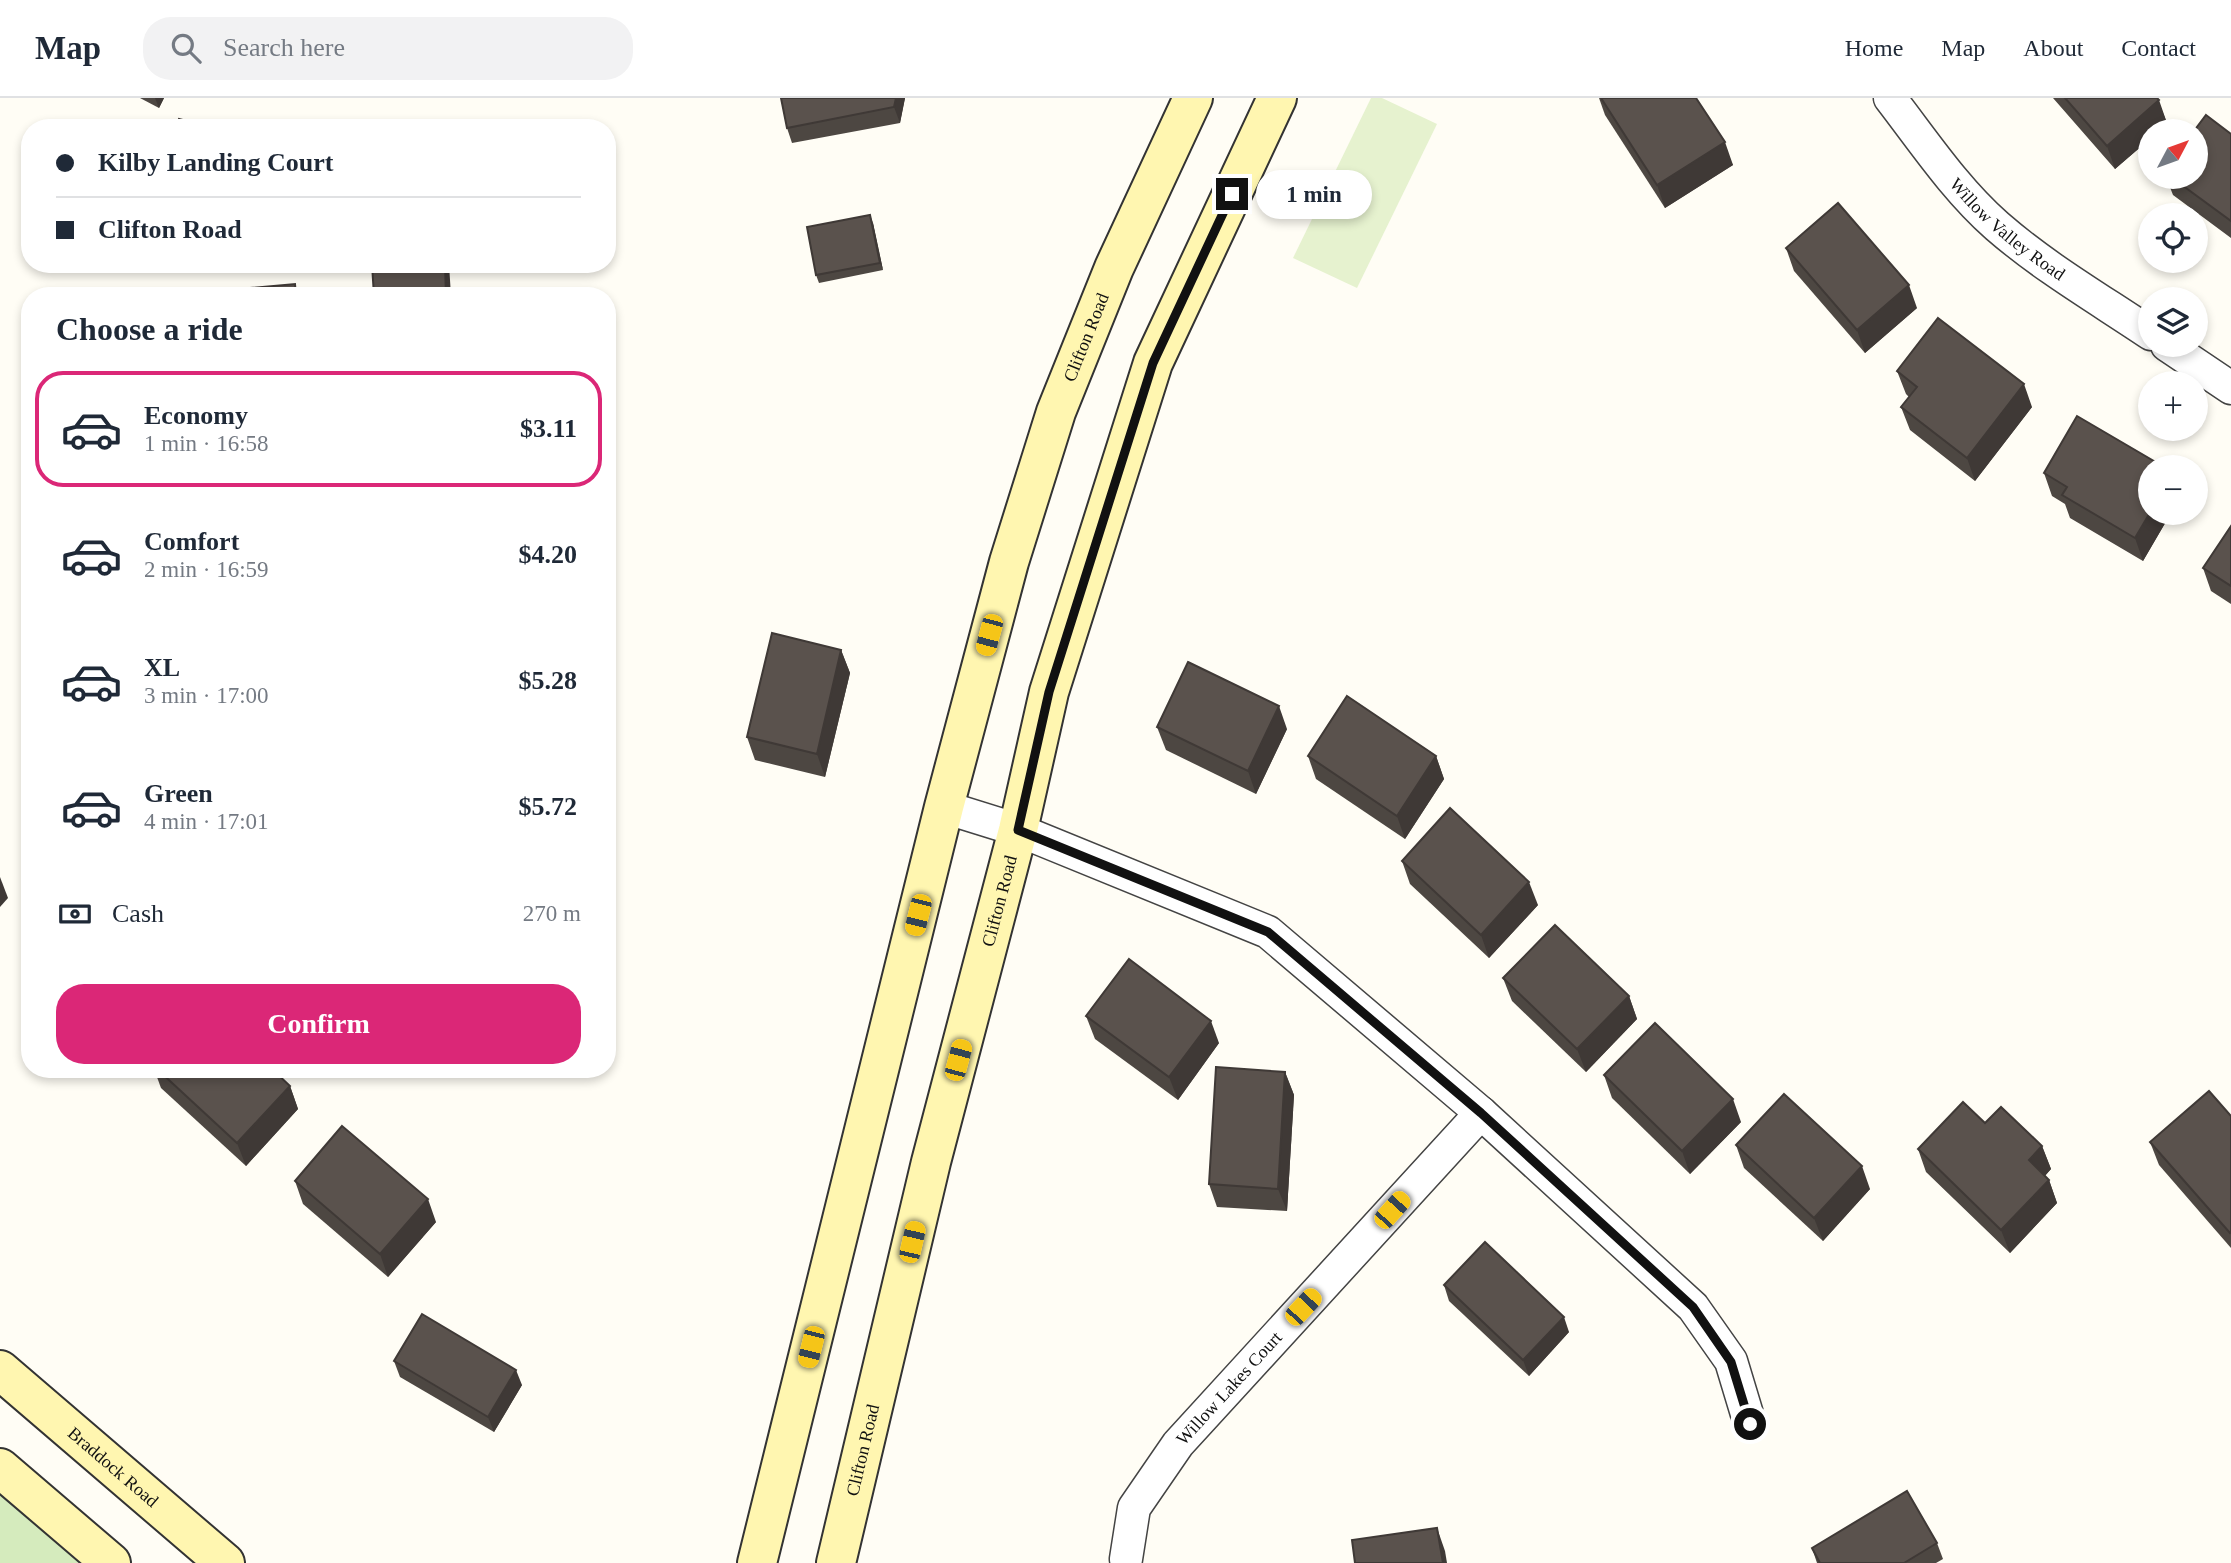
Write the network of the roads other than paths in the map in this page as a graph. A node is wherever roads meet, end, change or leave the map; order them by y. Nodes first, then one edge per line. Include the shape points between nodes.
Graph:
1 (1193, 98) edge
2 (1277, 98) edge
3 (1890, 98) edge
4 (2138, 325) edge
5 (2185, 357) edge
6 (2231, 388) edge
7 (944, 807) junction
8 (1018, 830) junction
9 (1481, 1113) junction
10 (0, 1370) edge
11 (1750, 1424) dead end
12 (0, 1468) edge
13 (1126, 1559) dead end
14 (111, 1563) edge
15 (225, 1563) edge
16 (757, 1563) edge
17 (836, 1563) edge

1 - 7 main road, Clifton Road via 1114,268 1056,412 1009,562
2 - 8 main road, Clifton Road via 1153,363 1049,692
3 - 4 street, Willow Valley Road via 1956,185 1996,226
5 - 6 street
7 - 8 street
7 - 16 main road, Clifton Road
8 - 9 street via 1268,932
8 - 17 main road, Clifton Road via 931,1163
9 - 11 street via 1693,1307 1731,1362
9 - 13 street, Willow Lakes Court via 1178,1444 1134,1508
10 - 15 main road, Braddock Road
12 - 14 main road

